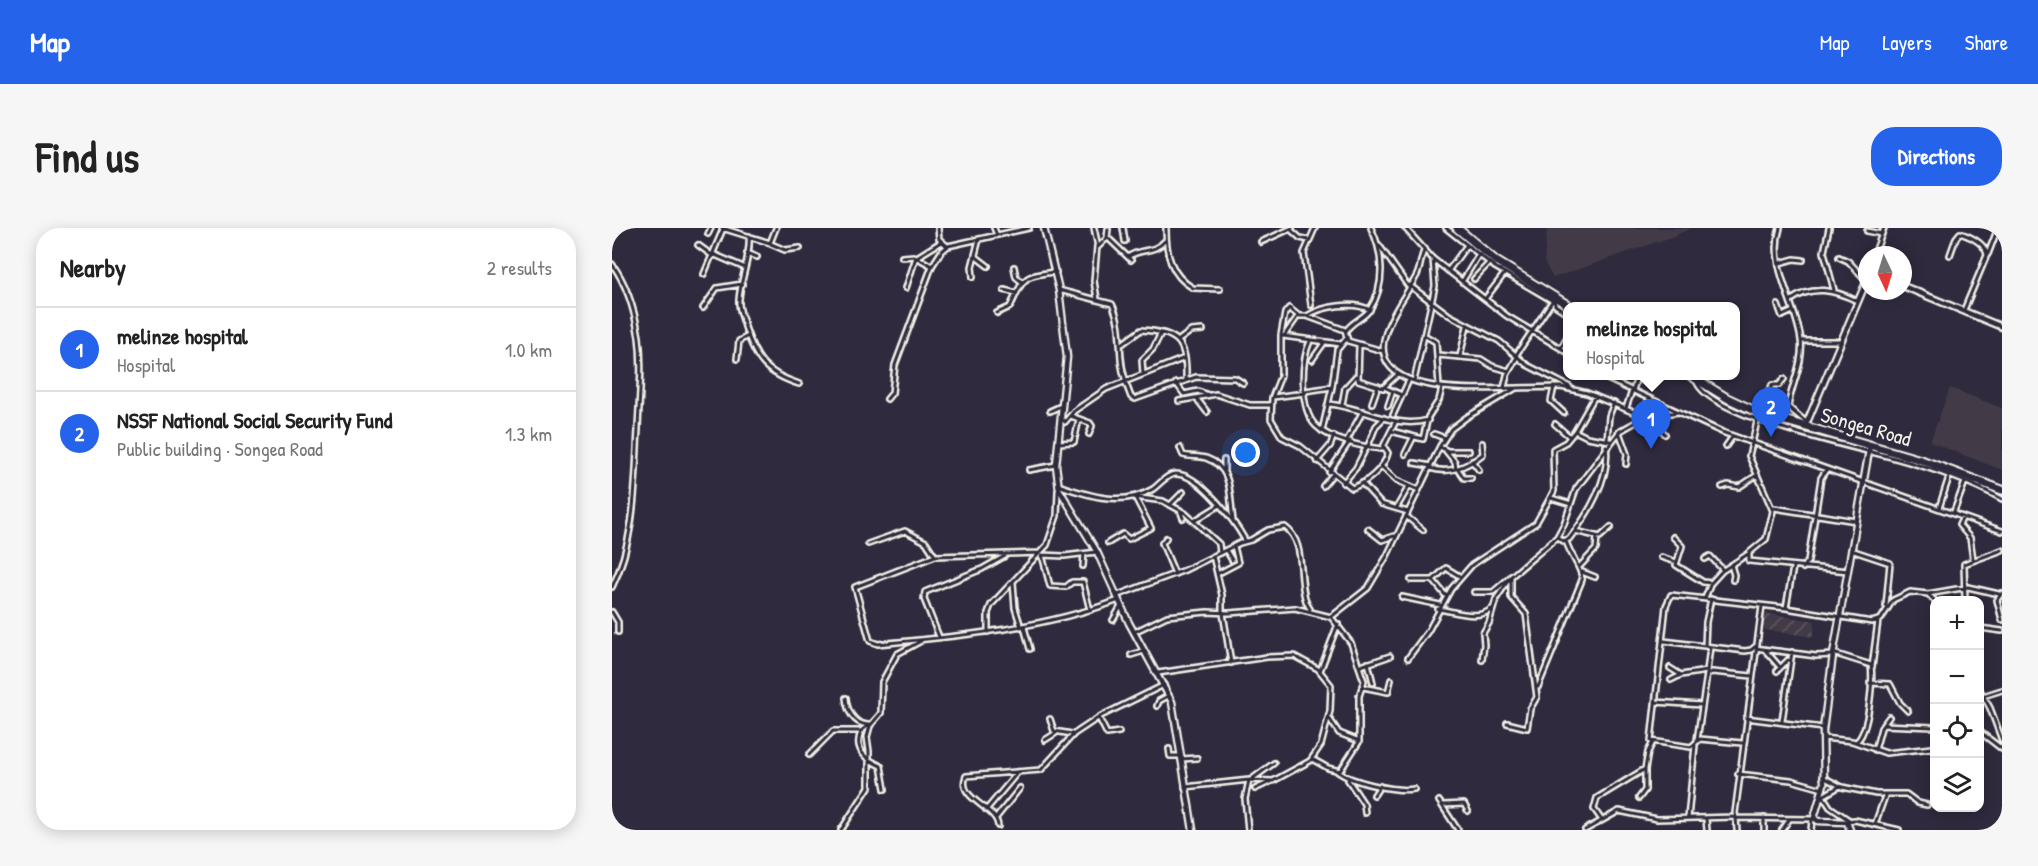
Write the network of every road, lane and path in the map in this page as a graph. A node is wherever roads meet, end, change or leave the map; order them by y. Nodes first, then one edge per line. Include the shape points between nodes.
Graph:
1 (711, 228) edge
2 (723, 228) edge
3 (776, 228) edge
4 (938, 228) edge
5 (994, 228) edge
6 (1029, 228) edge
7 (1044, 228) edge
8 (1094, 228) edge
9 (1123, 228) edge
10 (1166, 228) edge
11 (1315, 228) edge
12 (1371, 228) edge
13 (1405, 228) edge
14 (1446, 228) edge
15 (1457, 228) edge
16 (1780, 228) edge
17 (1829, 228) edge
18 (1884, 228) edge
19 (1998, 228) edge
20 (1108, 229) edge
21 (1288, 229) edge
22 (1867, 231) dead end
23 (708, 234) dead end
24 (1882, 234) junction
25 (997, 235) junction
26 (749, 236) junction
27 (1107, 237) junction
28 (979, 239) junction
29 (1166, 239) junction
30 (1309, 240) junction
31 (1125, 241) dead end
32 (941, 242) junction
33 (1261, 242) dead end
34 (770, 243) junction
35 (1378, 243) junction
36 (1467, 244) junction
37 (698, 245) dead end
38 (948, 246) junction
39 (1097, 246) junction
40 (1877, 246) edge
41 (800, 248) dead end
42 (1425, 249) junction
43 (747, 253) junction
44 (1479, 254) junction
45 (713, 255) junction
46 (1950, 255) dead end
47 (1987, 255) junction
48 (974, 256) junction
49 (757, 257) dead end
50 (902, 257) dead end
51 (917, 257) junction
52 (1839, 257) dead end
53 (1434, 259) junction
54 (1803, 260) dead end
55 (1489, 262) junction
56 (1780, 263) junction
57 (612, 264) edge
58 (932, 266) junction
59 (988, 266) dead end
60 (743, 267) junction
61 (1014, 267) dead end
62 (1448, 271) junction
63 (1056, 272) junction
64 (1858, 272) edge
65 (1505, 273) junction
66 (704, 274) dead end
67 (973, 277) dead end
68 (1474, 279) dead end
69 (1022, 282) junction
70 (1462, 282) junction
71 (742, 284) junction
72 (1408, 285) junction
73 (906, 288) dead end
74 (1220, 289) dead end
75 (1004, 290) dead end
76 (1059, 290) junction
77 (1834, 290) junction
78 (1912, 290) edge
79 (1016, 293) junction
80 (1097, 299) junction
81 (1485, 299) junction
82 (1554, 300) junction
83 (1857, 301) joint
84 (1790, 302) junction
85 (1431, 303) junction
86 (1563, 303) edge
87 (1778, 304) dead end
88 (1311, 305) dead end
89 (703, 308) dead end
90 (1370, 310) junction
91 (1563, 310) edge
92 (1964, 310) junction
93 (1793, 311) junction
94 (998, 314) dead end
95 (1299, 316) junction
96 (1307, 316) junction
97 (1467, 326) junction
98 (2002, 327) edge
99 (1203, 330) dead end
100 (1346, 331) junction
101 (1531, 331) junction
102 (1161, 333) junction
103 (1424, 335) junction
104 (748, 336) junction
105 (1282, 336) junction
106 (1346, 339) junction
107 (1179, 340) junction
108 (1310, 341) junction
109 (1801, 341) junction
110 (1812, 341) junction
111 (1840, 341) junction
112 (1324, 343) junction
113 (1122, 344) junction
114 (1341, 344) junction
115 (1563, 344) edge
116 (1359, 345) junction
117 (1561, 348) joint
118 (1801, 350) junction
119 (1383, 351) junction
120 (1438, 355) junction
121 (1460, 356) junction
122 (1516, 356) junction
123 (1185, 358) junction
124 (737, 359) dead end
125 (1312, 360) dead end
126 (1509, 371) junction
127 (1143, 374) junction
128 (1399, 374) junction
129 (1356, 376) junction
130 (1186, 379) junction
131 (1784, 379) dead end
132 (1611, 380) edge
133 (1636, 380) edge
134 (1698, 380) edge
135 (1125, 381) junction
136 (1412, 381) junction
137 (1243, 382) dead end
138 (1176, 383) junction
139 (799, 384) dead end
140 (1378, 386) junction
141 (1332, 387) junction
142 (1384, 387) junction
143 (1554, 387) junction
144 (1440, 388) junction
145 (1504, 388) junction
146 (1516, 388) junction
147 (1574, 390) junction
148 (1394, 391) junction
149 (1633, 391) junction
150 (1305, 392) junction
151 (1208, 395) junction
152 (1402, 396) junction
153 (1594, 396) junction
154 (1273, 397) junction
155 (887, 399) dead end
156 (1197, 399) junction
157 (1063, 400) junction
158 (1179, 401) dead end
159 (1372, 403) dead end
160 (1328, 404) junction
161 (1614, 404) junction
162 (1271, 405) junction
163 (1342, 405) junction
164 (1388, 406) dead end
165 (1626, 408) junction
166 (1050, 411) dead end
167 (1363, 411) junction
168 (1207, 412) dead end
169 (1680, 412) junction
170 (1564, 413) dead end
171 (1660, 414) junction
172 (1393, 415) dead end
173 (1071, 416) junction
174 (1760, 416) junction
175 (1645, 417) junction
176 (1061, 418) junction
177 (1384, 418) junction
178 (1079, 419) junction
179 (1428, 420) junction
180 (1396, 421) junction
181 (1555, 424) dead end
182 (1806, 424) junction
183 (1322, 431) junction
184 (1391, 431) junction
185 (1575, 431) junction
186 (1619, 432) junction
187 (1089, 434) dead end
188 (1434, 434) dead end
189 (1665, 434) dead end
190 (1733, 435) junction
191 (1334, 436) junction
192 (1570, 437) junction
193 (1413, 438) junction
194 (1445, 438) junction
195 (1609, 440) junction
196 (1349, 441) junction
197 (1751, 441) junction
198 (1058, 443) junction
199 (1482, 443) dead end
200 (1367, 446) junction
201 (1606, 446) junction
202 (1726, 446) dead end
203 (1384, 447) junction
204 (1440, 447) junction
205 (1180, 448) dead end
206 (1869, 449) junction
207 (1446, 451) junction
208 (1469, 451) dead end
209 (1405, 454) dead end
210 (1224, 460) dead end
211 (1317, 461) junction
212 (1472, 461) junction
213 (1414, 463) dead end
214 (1626, 464) dead end
215 (1056, 465) junction
216 (1382, 466) junction
217 (1431, 467) junction
218 (1457, 469) junction
219 (1029, 470) dead end
220 (1479, 470) dead end
221 (1826, 470) junction
222 (1224, 472) junction
223 (1331, 473) junction
224 (1758, 475) junction
225 (1949, 477) junction
226 (1471, 478) dead end
227 (1965, 482) junction
228 (1343, 483) junction
229 (1362, 483) junction
230 (1863, 483) junction
231 (1323, 486) dead end
232 (1409, 486) junction
233 (1059, 487) junction
234 (1722, 487) dead end
235 (1419, 490) junction
236 (2002, 490) edge
237 (1184, 492) dead end
238 (1133, 496) junction
239 (1551, 498) junction
240 (2002, 499) edge
241 (1571, 504) junction
242 (1170, 505) junction
243 (1220, 505) junction
244 (1397, 507) junction
245 (1774, 508) junction
246 (1939, 508) junction
247 (1180, 510) junction
248 (1407, 514) junction
249 (1953, 514) junction
250 (1816, 516) junction
251 (1963, 517) junction
252 (1183, 518) dead end
253 (1194, 521) junction
254 (1856, 521) junction
255 (1233, 522) junction
256 (1611, 527) dead end
257 (1368, 529) dead end
258 (1423, 530) dead end
259 (1575, 531) junction
260 (2002, 531) edge
261 (1395, 536) junction
262 (1557, 537) junction
263 (1597, 537) junction
264 (1673, 537) dead end
265 (1166, 538) dead end
266 (1245, 540) junction
267 (1566, 541) junction
268 (1108, 543) dead end
269 (868, 544) dead end
270 (1234, 546) junction
271 (1226, 550) junction
272 (1851, 550) junction
273 (2002, 550) edge
274 (1097, 552) junction
275 (1220, 553) junction
276 (1749, 553) junction
277 (1040, 554) junction
278 (1084, 554) junction
279 (1007, 555) junction
280 (935, 556) junction
281 (1213, 556) junction
282 (1661, 557) dead end
283 (1704, 559) dead end
284 (1972, 559) junction
285 (1232, 560) dead end
286 (1676, 562) junction
287 (1731, 565) junction
288 (1083, 566) dead end
289 (1579, 567) junction
290 (1793, 567) junction
291 (1803, 568) junction
292 (1724, 570) junction
293 (1582, 572) junction
294 (1848, 572) junction
295 (1175, 573) junction
296 (1218, 574) junction
297 (1511, 576) junction
298 (1461, 577) junction
299 (1595, 577) dead end
300 (1411, 580) dead end
301 (1433, 580) junction
302 (1732, 580) dead end
303 (1013, 582) junction
304 (1711, 583) junction
305 (612, 587) edge
306 (1964, 588) junction
307 (1474, 592) dead end
308 (1708, 593) junction
309 (2001, 593) edge
310 (1928, 594) junction
311 (1446, 596) junction
312 (1930, 596) edge
313 (1965, 596) edge
314 (1402, 597) dead end
315 (1705, 598) junction
316 (1711, 599) junction
317 (1119, 600) junction
318 (1762, 606) junction
319 (1439, 607) junction
320 (1493, 607) junction
321 (1786, 608) junction
322 (1886, 608) junction
323 (1091, 610) junction
324 (1310, 610) junction
325 (612, 612) edge
326 (1222, 613) junction
327 (1841, 616) junction
328 (1331, 617) junction
329 (1113, 620) dead end
330 (2002, 620) edge
331 (1878, 621) junction
332 (1338, 624) junction
333 (1023, 627) junction
334 (1984, 629) edge
335 (2002, 631) edge
336 (988, 632) junction
337 (1134, 632) junction
338 (618, 633) dead end
339 (939, 637) junction
340 (923, 640) junction
341 (1664, 641) junction
342 (1705, 646) junction
343 (1710, 647) junction
344 (1756, 647) junction
345 (1030, 649) dead end
346 (1764, 649) junction
347 (1146, 650) junction
348 (1792, 652) junction
349 (1833, 654) junction
350 (1131, 655) dead end
351 (1390, 656) dead end
352 (1408, 658) dead end
353 (1789, 659) junction
354 (1482, 660) dead end
355 (1231, 663) junction
356 (1368, 663) junction
357 (1361, 666) junction
358 (1670, 668) dead end
359 (1320, 671) junction
360 (1871, 671) junction
361 (1708, 672) junction
362 (1158, 673) junction
363 (1681, 675) junction
364 (1752, 676) junction
365 (1391, 680) dead end
366 (1671, 680) dead end
367 (1877, 682) junction
368 (1373, 683) dead end
369 (1870, 683) junction
370 (1164, 685) junction
371 (1363, 687) junction
372 (1537, 690) junction
373 (2002, 690) edge
374 (1169, 695) junction
375 (1984, 696) joint
376 (846, 698) dead end
377 (1655, 702) junction
378 (1702, 705) junction
379 (1157, 706) dead end
380 (1908, 711) dead end
381 (1329, 716) junction
382 (1746, 716) junction
383 (1889, 717) dead end
384 (1099, 718) junction
385 (1050, 719) dead end
386 (1781, 722) junction
387 (872, 723) junction
388 (1507, 723) dead end
389 (867, 725) junction
390 (1883, 725) junction
391 (1930, 726) edge
392 (1823, 728) junction
393 (862, 731) junction
394 (1056, 732) junction
395 (1119, 732) dead end
396 (1074, 734) junction
397 (1984, 735) edge
398 (1822, 738) junction
399 (1045, 740) dead end
400 (2002, 740) edge
401 (1359, 741) junction
402 (1653, 742) junction
403 (1856, 742) junction
404 (1696, 743) junction
405 (1742, 743) junction
406 (1930, 748) edge
407 (1169, 749) dead end
408 (2002, 749) edge
409 (1875, 750) junction
410 (809, 755) dead end
411 (1180, 757) junction
412 (1197, 758) dead end
413 (1312, 759) junction
414 (869, 761) junction
415 (1274, 763) dead end
416 (1645, 769) junction
417 (1337, 771) junction
418 (1018, 772) junction
419 (1738, 774) junction
420 (1823, 777) junction
421 (1347, 778) junction
422 (1250, 780) junction
423 (1272, 781) junction
424 (1380, 786) junction
425 (1841, 786) junction
426 (1185, 787) junction
427 (1020, 788) dead end
428 (885, 789) dead end
429 (1255, 789) dead end
430 (1414, 789) dead end
431 (1823, 789) junction
432 (1374, 795) dead end
433 (1822, 796) junction
434 (1885, 796) junction
435 (1639, 798) dead end
436 (1439, 801) dead end
437 (1443, 805) junction
438 (1927, 805) dead end
439 (986, 810) junction
440 (1468, 811) dead end
441 (1365, 813) dead end
442 (1736, 817) junction
443 (996, 818) junction
444 (1688, 818) junction
445 (1764, 818) junction
446 (1601, 819) junction
447 (1706, 819) junction
448 (1790, 819) junction
449 (1813, 819) junction
450 (1846, 821) junction
451 (1875, 824) junction
452 (998, 826) dead end
453 (1589, 829) edge
454 (1894, 829) edge
455 (841, 830) edge
456 (1193, 830) edge
457 (1248, 830) edge
458 (1458, 830) edge
459 (1707, 830) edge
460 (1737, 830) edge
461 (1764, 830) edge
462 (1782, 830) edge
463 (1810, 830) edge
464 (1850, 830) edge
465 (1899, 830) edge

1 - 23 street
2 - 26 street
2 - 45 street
3 - 34 street
4 - 32 street
5 - 25 street
6 - 25 street
7 - 63 street
8 - 39 street
9 - 31 street
10 - 29 street
11 - 30 street
12 - 35 street
13 - 42 street
14 - 36 street
15 - 82 highway via 1496,261
16 - 56 street via 1776,246
17 - 77 street via 1824,252
18 - 24 street
19 - 47 street
20 - 27 street
21 - 30 street
21 - 33 street
22 - 24 street
24 - 40 street
25 - 28 street
26 - 34 street
26 - 43 street
27 - 29 street via 1130,258 1137,252 1155,250
27 - 39 street
28 - 38 street
28 - 48 street
29 - 74 street via 1170,265 1190,287
30 - 88 street via 1304,253
32 - 38 street
32 - 51 street
34 - 41 street via 784,250
35 - 72 street
35 - 90 street via 1381,280
36 - 44 street
36 - 62 street
37 - 45 street
38 - 58 street
39 - 80 street
42 - 53 street
42 - 72 street via 1418,273
43 - 49 street
43 - 60 street
44 - 55 street
44 - 70 street
45 - 60 street
45 - 66 street
46 - 47 street via 1960,233 1981,243
47 - 92 street
48 - 59 street
48 - 67 street
50 - 51 street
51 - 58 street
51 - 73 street
52 - 64 street
53 - 62 street
53 - 85 street via 1436,280
54 - 56 street
55 - 65 street
55 - 68 street
56 - 84 street
57 - 305 street via 633,311 641,369 630,532
58 - 155 street via 895,365 892,393
60 - 71 street
61 - 69 street via 1016,278
62 - 70 street
63 - 69 street via 1032,275
63 - 76 street
65 - 81 street
65 - 82 street
69 - 79 street
70 - 81 street
71 - 89 street via 717,288
71 - 104 street via 739,305
72 - 85 street
72 - 119 street via 1386,331
75 - 79 street
76 - 80 street
76 - 157 street via 1067,357
77 - 83 street
77 - 84 street via 1817,290
78 - 92 street
79 - 94 street via 1010,307
80 - 113 street via 1112,304
81 - 101 street
82 - 86 highway
82 - 91 street
82 - 101 street
83 - 111 street
84 - 93 street
85 - 97 street
85 - 103 street
87 - 93 street via 1782,316
90 - 96 street via 1335,307
90 - 100 street
92 - 98 street
93 - 109 street
95 - 96 street
95 - 105 street
95 - 105 street via 1287,309
96 - 100 street
97 - 121 street
97 - 122 street via 1499,341
99 - 107 street via 1191,331
100 - 106 street
101 - 117 street
101 - 122 street
102 - 107 street
102 - 113 street via 1137,331
102 - 127 street via 1142,360
103 - 120 street via 1435,340
103 - 136 street
104 - 124 street via 739,341
104 - 139 street via 763,365 781,378
105 - 108 street
105 - 154 street via 1281,375
106 - 114 street
106 - 116 street
107 - 123 street
108 - 112 street
108 - 150 street via 1304,355
109 - 110 street
109 - 118 street
110 - 111 street
110 - 118 street
111 - 182 street
112 - 114 street
112 - 125 street
113 - 135 street
114 - 141 street via 1335,358
115 - 117 street
116 - 119 street
116 - 129 street
118 - 182 street via 1788,406
119 - 128 street
120 - 121 street
120 - 144 street
121 - 126 street
122 - 126 street
122 - 147 street
123 - 127 street
123 - 130 street
126 - 145 street
127 - 135 street
128 - 136 street
128 - 142 street
129 - 140 street
129 - 163 street via 1346,386
130 - 137 street via 1230,377
130 - 138 street
131 - 174 street via 1779,385 1772,385
132 - 149 street
133 - 149 street
134 - 174 highway, Songea Road
135 - 138 street via 1135,399
135 - 173 street via 1101,392
136 - 144 street
136 - 152 street
138 - 151 street via 1184,394 1198,391
140 - 142 street
140 - 159 street
141 - 150 street
141 - 160 street
142 - 148 street
143 - 146 street
143 - 147 street
143 - 170 street via 1551,401
144 - 145 street
144 - 179 street via 1439,400
145 - 146 street
146 - 194 street via 1467,417
147 - 153 street
148 - 152 street
148 - 164 street
149 - 165 street
149 - 169 street
150 - 154 street via 1301,396
150 - 183 street via 1312,422
151 - 156 street
151 - 162 street via 1250,405
152 - 172 street
153 - 161 street
153 - 185 street
154 - 162 street
156 - 158 street
156 - 168 street
157 - 166 street via 1061,408
157 - 176 street
160 - 163 street
160 - 183 street
161 - 165 street
161 - 195 street via 1609,416
162 - 211 street via 1271,419 1282,437
163 - 167 street
165 - 175 street
167 - 177 street
167 - 196 street
169 - 171 street
169 - 190 street
171 - 175 street
171 - 189 street via 1659,428
173 - 176 street via 1065,422
173 - 178 street
174 - 182 highway, Songea Road
174 - 197 street
174 - 206 street
175 - 186 street
176 - 198 street
177 - 180 street
177 - 200 street
178 - 187 street via 1092,425
178 - 198 street via 1074,442
179 - 180 street
179 - 193 street via 1423,439
180 - 184 street
181 - 192 street
182 - 206 highway, Songea Road
183 - 191 street
184 - 193 street
184 - 203 street
185 - 192 street
185 - 195 street
186 - 195 street
186 - 214 street via 1627,454
188 - 194 street
190 - 197 street
190 - 202 street
191 - 196 street
191 - 211 street
192 - 239 street via 1553,449 1556,476
193 - 209 street
194 - 204 street
195 - 201 street
196 - 200 street
196 - 223 street
197 - 221 street
197 - 224 street via 1749,456
198 - 215 street
199 - 212 street via 1483,454
200 - 203 street
200 - 228 street
201 - 241 street via 1576,489
201 - 259 street via 1605,474
203 - 216 street via 1388,453
204 - 207 street
204 - 217 street
205 - 222 street via 1183,454 1209,459
206 - 225 street
206 - 230 street
206 - 236 highway, Songea Road via 1921,460
207 - 208 street
207 - 218 street
210 - 222 street
211 - 223 street
212 - 218 street
212 - 220 street
213 - 217 street
215 - 219 street
215 - 233 street
216 - 229 street
216 - 232 street
217 - 218 street via 1442,471
217 - 235 street
218 - 226 street via 1464,478
221 - 230 street
221 - 250 street via 1821,478
222 - 255 street via 1230,486
223 - 228 street
223 - 231 street
224 - 234 street via 1739,487
224 - 245 street
225 - 227 street
225 - 246 street
227 - 240 street
227 - 249 street
228 - 229 street via 1352,488
229 - 244 street via 1381,504
230 - 246 street
230 - 254 street
232 - 235 street
232 - 244 street
233 - 238 street via 1107,499
233 - 274 street
233 - 277 street via 1055,526
235 - 248 street
237 - 242 street
238 - 242 street
238 - 243 street via 1180,474 1197,483
238 - 268 street via 1151,528 1128,539 1123,534
239 - 241 street
239 - 298 street via 1536,523 1480,559
241 - 262 street
242 - 247 street
243 - 253 street
243 - 255 street
244 - 248 street
245 - 250 street
245 - 276 street via 1766,539
246 - 249 street
247 - 252 street
247 - 253 street
248 - 258 street
248 - 261 street
249 - 251 street
250 - 254 street
250 - 291 street via 1808,561
251 - 260 street
251 - 284 street via 1959,525 1970,538
253 - 275 street via 1219,544
254 - 272 street
255 - 266 street
256 - 263 street
257 - 261 street via 1382,540
259 - 263 street
259 - 267 street
261 - 328 street via 1388,556 1368,588
262 - 267 street
262 - 297 street
263 - 289 street via 1596,549
264 - 286 street via 1682,546
265 - 295 street via 1162,543
266 - 270 street
266 - 324 street via 1268,530 1288,528 1296,543 1304,598
267 - 289 street via 1570,556
269 - 280 street via 905,531 922,539
270 - 271 street
270 - 296 street via 1238,562
271 - 275 street
271 - 285 street
272 - 294 street
272 - 322 street via 1890,563
273 - 284 street
274 - 278 street
274 - 317 street
275 - 281 street
276 - 287 street
276 - 290 street via 1747,558 1752,563
277 - 278 street
277 - 279 street
277 - 303 street
277 - 323 street via 1050,586 1083,582
278 - 288 street
279 - 280 street
279 - 339 street via 925,592 924,599
280 - 340 street via 854,589 873,644
281 - 295 street
281 - 296 street
282 - 286 street
283 - 292 street via 1710,556
284 - 306 street via 1964,565
286 - 304 street via 1690,574
287 - 292 street
287 - 302 street
289 - 293 street
290 - 291 street
290 - 321 street
291 - 294 street
292 - 304 street
293 - 299 street
293 - 372 street
294 - 327 street
295 - 317 street
296 - 326 street
297 - 307 street via 1493,592
297 - 320 street
297 - 372 street via 1511,597 1527,618
298 - 301 street via 1446,568
298 - 311 street
300 - 301 street
301 - 311 street
303 - 333 street via 1015,608
303 - 336 street via 988,610
304 - 308 street
306 - 309 street
306 - 310 street
306 - 313 street
308 - 315 street
308 - 316 street
309 - 330 street via 1998,604
310 - 312 street
310 - 322 street via 1908,592
311 - 319 street
314 - 319 street
315 - 316 street
315 - 341 street via 1676,594 1669,597
316 - 318 street
316 - 342 street
317 - 323 street
317 - 329 street
317 - 337 street
318 - 321 street
318 - 344 street
319 - 320 street via 1482,614
319 - 352 street via 1428,631
320 - 354 street via 1483,633
321 - 327 street
322 - 331 street
323 - 333 street
324 - 326 street
324 - 328 street
325 - 338 street via 618,622
326 - 337 street via 1167,616
326 - 355 street
327 - 331 street
327 - 349 street
328 - 332 street
331 - 360 street
332 - 357 street
332 - 359 street
333 - 336 street
333 - 345 street
334 - 335 street
336 - 339 street
337 - 347 street
339 - 340 street
340 - 387 street via 895,657 882,682 880,716
341 - 342 street
341 - 377 street
342 - 343 street
343 - 344 street via 1750,651
343 - 361 street
344 - 346 street
344 - 364 street
346 - 348 street
346 - 353 street via 1778,668
347 - 350 street
347 - 362 street
348 - 349 street
348 - 353 street
349 - 360 street via 1869,663
349 - 392 street
351 - 356 street
353 - 386 street
355 - 359 street via 1291,656
355 - 362 street
356 - 357 street
356 - 368 street
357 - 371 street
358 - 363 street
359 - 381 street via 1331,685
360 - 367 street
360 - 369 street
361 - 363 street
361 - 364 street
361 - 378 street
362 - 370 street
363 - 366 street
364 - 382 street
365 - 371 street via 1388,692
367 - 369 street
367 - 380 street via 1890,684
369 - 403 street via 1866,723
370 - 374 street
370 - 384 street
371 - 401 street via 1359,696
372 - 388 street via 1527,727
373 - 375 street
374 - 379 street
374 - 411 street
375 - 400 street
376 - 389 street via 852,716
377 - 378 street
377 - 402 street
378 - 404 street
381 - 401 street via 1339,733
381 - 413 street
382 - 386 street
382 - 405 street
383 - 390 street
384 - 395 street via 1107,734
384 - 396 street
385 - 394 street
386 - 392 street
387 - 389 street
387 - 414 street via 867,737
389 - 393 street
390 - 391 street
390 - 409 street
392 - 398 street
393 - 410 street via 832,731
393 - 414 street via 859,748
394 - 396 street
394 - 399 street
396 - 418 street via 1041,770
397 - 408 street
398 - 403 street
398 - 420 street
401 - 417 street
402 - 404 street
402 - 416 street
403 - 409 street
404 - 405 street via 1702,739
404 - 444 street
405 - 419 street
406 - 409 street via 1903,753
407 - 411 street via 1171,756
411 - 412 street
411 - 426 street
413 - 417 street
413 - 423 street
414 - 428 street via 881,766
414 - 455 street via 867,791
415 - 422 street
416 - 435 street via 1644,790
416 - 446 street via 1597,798 1594,809
417 - 421 street
418 - 439 street
418 - 439 street via 964,777 968,791
419 - 431 street via 1791,780
419 - 442 street
420 - 425 street
420 - 431 street
421 - 424 street
421 - 441 street via 1364,804
422 - 423 street
422 - 426 street
422 - 457 street via 1245,799
423 - 429 street
424 - 430 street
424 - 432 street
425 - 433 street
425 - 434 street
426 - 456 street
427 - 443 street
431 - 433 street
433 - 449 street
433 - 450 street
434 - 438 street via 1906,794
434 - 451 street
436 - 437 street
437 - 440 street via 1464,804
437 - 458 street
439 - 443 street
442 - 445 street
442 - 447 street
442 - 460 street
443 - 452 street
444 - 446 street via 1643,817 1619,811
444 - 447 street
445 - 448 street
445 - 461 street
446 - 453 street
447 - 459 street
448 - 449 street
448 - 462 street
449 - 450 street
449 - 463 street
450 - 451 street
450 - 464 street
451 - 454 street
454 - 465 street

